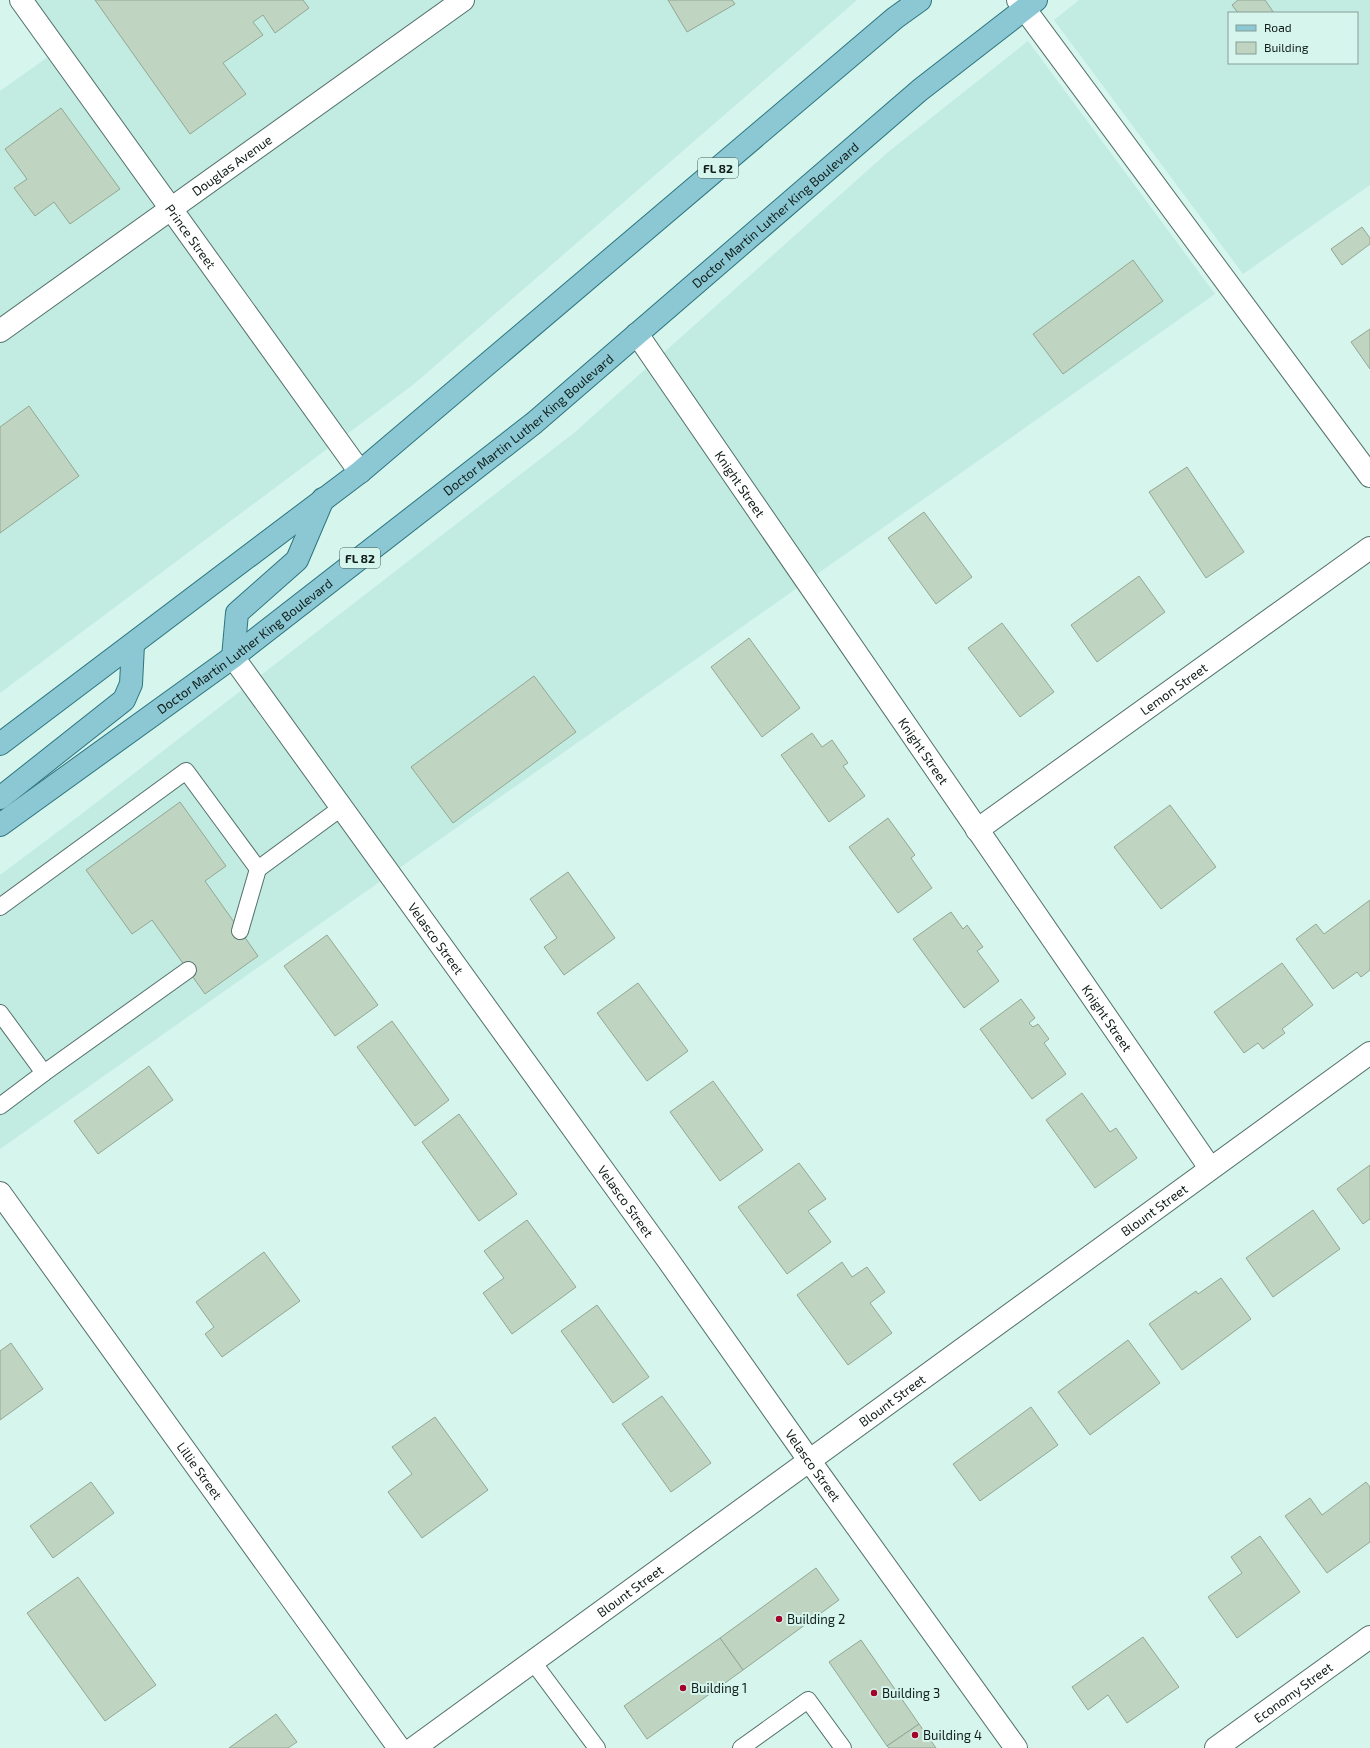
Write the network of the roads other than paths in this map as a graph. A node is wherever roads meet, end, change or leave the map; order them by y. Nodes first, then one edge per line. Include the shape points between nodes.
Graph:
1 (21, 0) edge
2 (463, 0) edge
3 (920, 0) edge
4 (1026, 3) edge
5 (171, 210) junction
6 (0, 331) edge
7 (637, 334) junction
8 (360, 472) junction
9 (1370, 476) edge
10 (324, 498) junction
11 (1370, 548) edge
12 (132, 645) junction
13 (233, 657) junction
14 (0, 744) edge
15 (0, 798) edge
16 (341, 808) junction
17 (0, 824) edge
18 (977, 830) junction
19 (258, 869) junction
20 (0, 908) edge
21 (240, 931) dead end
22 (188, 970) dead end
23 (0, 1013) edge
24 (1370, 1053) edge
25 (44, 1073) junction
26 (0, 1106) edge
27 (1210, 1168) junction
28 (0, 1193) edge
29 (809, 1460) junction
30 (1370, 1637) edge
31 (533, 1662) junction
32 (399, 1748) edge
33 (414, 1748) edge
34 (597, 1748) edge
35 (741, 1748) edge
36 (843, 1748) edge
37 (1016, 1748) edge
38 (1216, 1748) edge

1 - 5 street, Prince Street
2 - 5 street, Douglas Avenue
3 - 8 main road, FL 82 via 889,23
4 - 7 main road, Doctor Martin Luther King Boulevard / FL 82 via 920,90
4 - 9 street
5 - 6 street, Douglas Avenue
5 - 8 street, Prince Street
7 - 13 main road, Doctor Martin Luther King Boulevard / FL 82 via 534,423
7 - 18 street, Knight Street
8 - 10 main road, FL 82
10 - 12 main road, FL 82
10 - 13 main road via 297,560 237,613
11 - 18 street, Lemon Street
12 - 14 main road, FL 82
12 - 15 main road via 132,684 124,700
13 - 16 street, Velasco Street
13 - 17 main road, Doctor Martin Luther King Boulevard / FL 82
16 - 19 lane
16 - 29 street, Velasco Street via 668,1260
18 - 27 street, Knight Street
19 - 20 lane via 186,771
19 - 21 lane
22 - 25 lane
23 - 25 lane
24 - 27 street, Blount Street
25 - 26 lane
27 - 29 street, Blount Street
28 - 32 street, Lillie Street
29 - 31 street, Blount Street
29 - 37 street, Velasco Street
30 - 38 street, Economy Street
31 - 33 street, Blount Street
31 - 34 lane
35 - 36 lane via 808,1700

